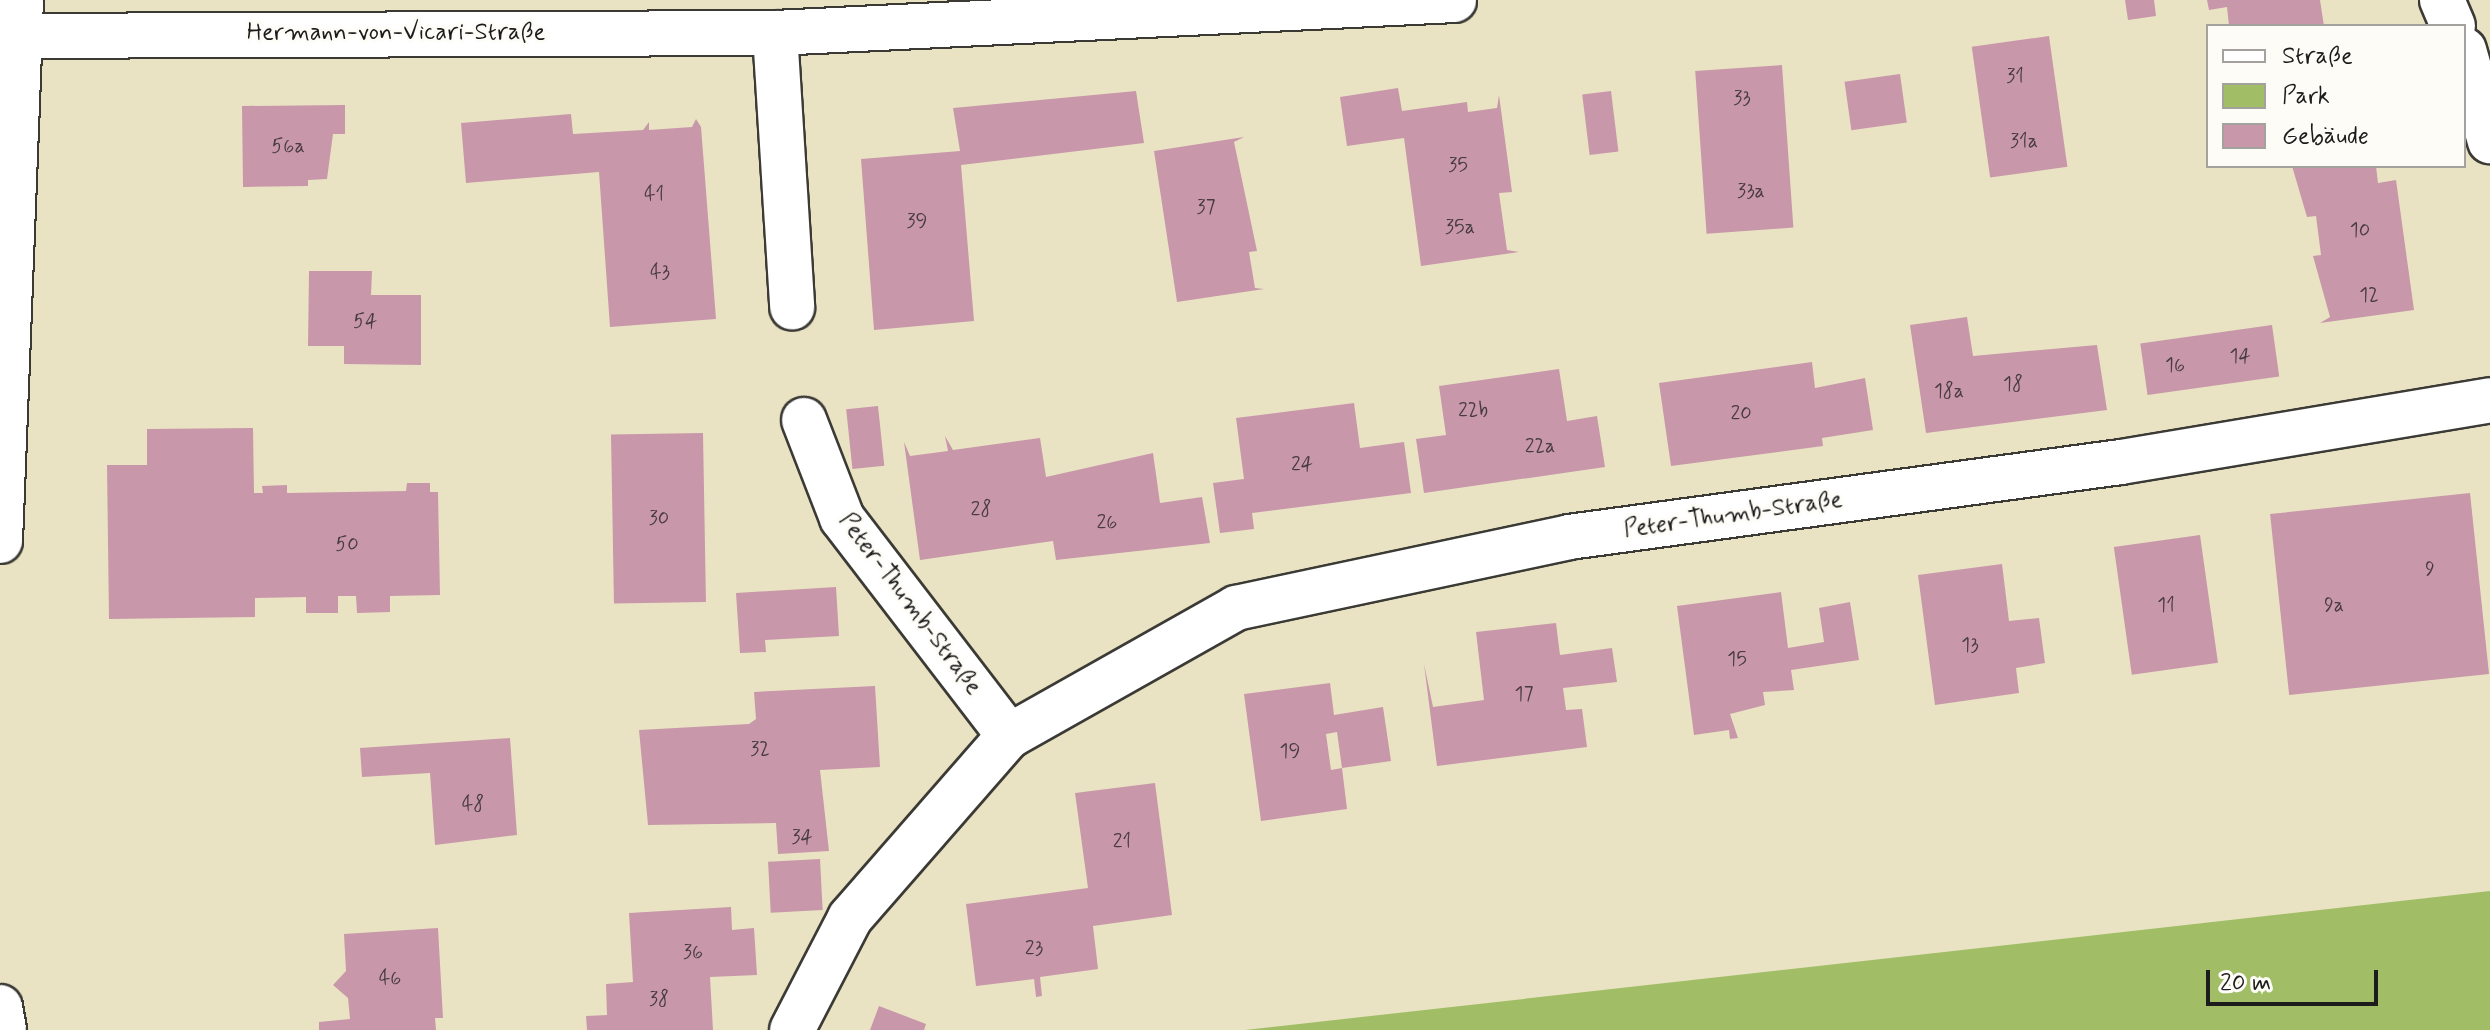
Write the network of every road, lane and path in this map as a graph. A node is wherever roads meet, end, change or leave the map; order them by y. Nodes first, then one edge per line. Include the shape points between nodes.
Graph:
1 (1454, 0) edge
2 (2442, 0) edge
3 (13, 23) edge
4 (2452, 24) edge
5 (775, 33) junction
6 (2466, 57) edge
7 (2490, 141) edge
8 (792, 307) dead end
9 (2490, 400) edge
10 (804, 420) dead end
11 (0, 541) edge
12 (1009, 736) junction
13 (0, 1007) edge
14 (4, 1030) edge
15 (792, 1030) edge

1 - 5 street, Hermann-von-Vicari-Straße
2 - 4 street
3 - 5 street, Hermann-von-Vicari-Straße
3 - 11 street
5 - 8 street
6 - 7 street
9 - 12 street, Peter-Thumb-Straße via 2121,462 1569,537 1236,608
10 - 12 street, Peter-Thumb-Straße via 842,518
12 - 15 street, Peter-Thumb-Straße via 850,918
13 - 14 street

